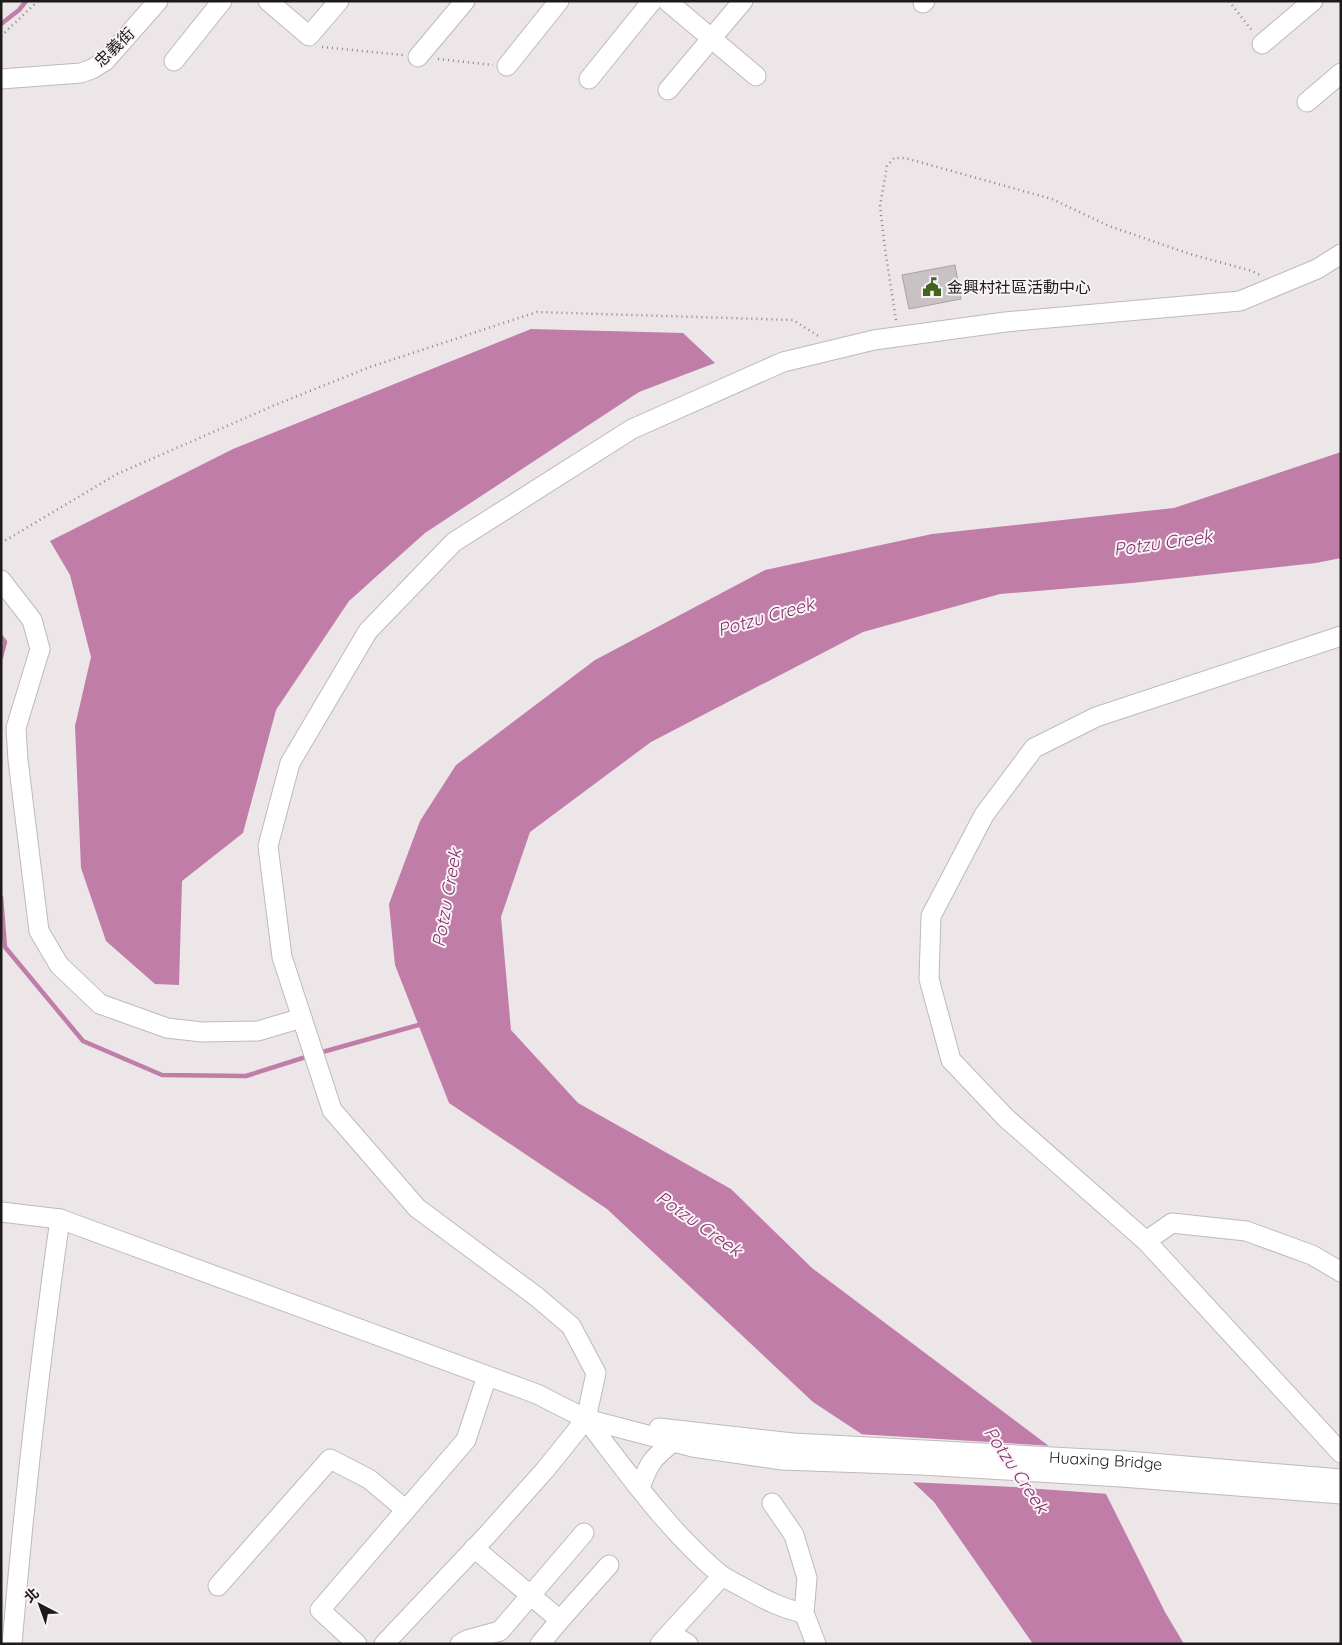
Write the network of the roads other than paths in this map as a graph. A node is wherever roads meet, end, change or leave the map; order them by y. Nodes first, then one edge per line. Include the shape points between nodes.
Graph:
1 (158, 1) edge
2 (222, 1) edge
3 (268, 1) edge
4 (339, 1) edge
5 (465, 1) edge
6 (559, 1) edge
7 (652, 1) edge
8 (667, 1) edge
9 (743, 1) edge
10 (1313, 1) edge
11 (712, 38) junction
12 (1262, 44) road end
13 (418, 57) dead end
14 (174, 60) dead end
15 (507, 66) dead end
16 (1341, 72) edge
17 (756, 76) dead end
18 (589, 79) dead end
19 (1, 80) edge
20 (668, 90) dead end
21 (1307, 102) dead end
22 (1341, 254) edge
23 (1, 580) edge
24 (1341, 636) edge
25 (302, 1018) junction
26 (1, 1212) edge
27 (60, 1219) junction
28 (1146, 1241) junction
29 (1341, 1272) edge
30 (487, 1376) junction
31 (586, 1419) junction
32 (692, 1440) junction
33 (674, 1441) junction
34 (1341, 1454) edge
35 (1341, 1479) edge
36 (640, 1488) junction
37 (1341, 1494) edge
38 (772, 1503) dead end
39 (406, 1510) junction
40 (584, 1533) dead end
41 (474, 1548) junction
42 (609, 1565) dead end
43 (18, 1576) junction
44 (722, 1576) junction
45 (218, 1586) dead end
46 (530, 1595) junction
47 (1, 1600) edge
48 (804, 1612) junction
49 (560, 1620) junction
50 (665, 1638) edge
51 (12, 1644) edge
52 (357, 1644) edge
53 (384, 1644) edge
54 (460, 1644) edge
55 (540, 1644) edge
56 (688, 1644) edge
57 (816, 1644) edge

1 - 19 street, 忠義街 via 105,61 92,69 81,73
2 - 14 street
3 - 4 street via 309,36
5 - 13 street
6 - 15 street
7 - 18 street
8 - 11 street
9 - 11 street
10 - 12 street
11 - 17 street
11 - 20 street
16 - 21 street
22 - 25 street via 1317,269 1240,301 1005,322 899,336 783,362 632,429 454,542 368,630 290,763 268,846 282,957
23 - 25 street via 32,620 40,649 16,728 39,931 59,965 100,1004 167,1028 202,1032 258,1031
24 - 28 street via 1096,717 1034,748 984,815 930,916 928,980 951,1060 1006,1118
25 - 31 street via 332,1110 417,1208 572,1326 596,1373
26 - 27 street
27 - 30 street
27 - 43 street
28 - 29 street via 1172,1223 1246,1231 1312,1255
28 - 34 street
30 - 31 street via 537,1394
30 - 39 street via 466,1440
31 - 32 street
31 - 33 street
31 - 36 street
31 - 41 street via 546,1470
32 - 33 street
32 - 35 street, Huaxing Bridge via 1127,1461
32 - 37 street, Huaxing Bridge via 782,1460 1121,1477
33 - 36 street via 656,1455
36 - 44 street via 683,1538
38 - 48 street via 794,1535 807,1578
39 - 45 street via 369,1479 330,1459
39 - 52 street via 320,1610
40 - 46 street
41 - 46 street
41 - 53 street
42 - 49 street
43 - 47 street
43 - 51 street
44 - 48 street via 774,1604
44 - 50 street
46 - 49 street
46 - 54 street via 500,1631
48 - 57 street
49 - 55 street
50 - 56 street

